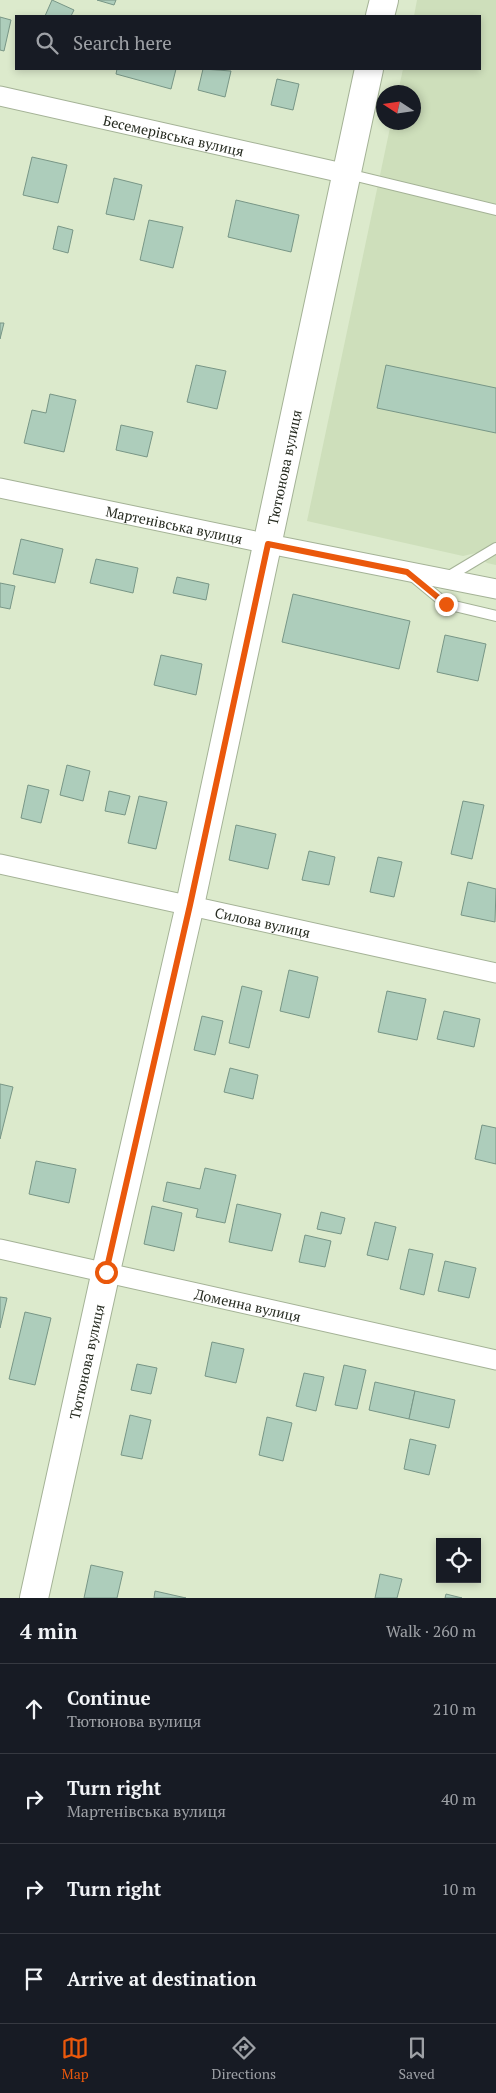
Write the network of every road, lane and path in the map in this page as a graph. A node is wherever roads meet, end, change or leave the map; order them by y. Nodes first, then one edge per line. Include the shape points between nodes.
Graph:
1 (384, 0) edge
2 (380, 15) edge
3 (369, 70) edge
4 (0, 96) edge
5 (347, 174) junction
6 (496, 210) edge
7 (0, 488) edge
8 (268, 544) junction
9 (496, 548) edge
10 (407, 572) junction
11 (446, 578) junction
12 (496, 589) edge
13 (496, 616) edge
14 (0, 864) edge
15 (190, 905) junction
16 (496, 973) edge
17 (0, 1249) edge
18 (106, 1272) junction
19 (496, 1360) edge
20 (34, 1598) edge

1 - 2 street
3 - 5 street, Тютюнова вулиця
4 - 5 street, Бесемерівська вулиця
5 - 6 lane
5 - 8 street, Тютюнова вулиця
7 - 8 street, Мартенівська вулиця
8 - 10 street, Мартенівська вулиця
8 - 15 street, Тютюнова вулиця
9 - 11 lane
10 - 11 street, Мартенівська вулиця
10 - 13 lane via 446,604
11 - 12 street, Мартенівська вулиця
14 - 15 street, Силова вулиця
15 - 16 street, Силова вулиця
15 - 18 street, Тютюнова вулиця
17 - 18 street, Доменна вулиця
18 - 19 street, Доменна вулиця
18 - 20 street, Тютюнова вулиця

